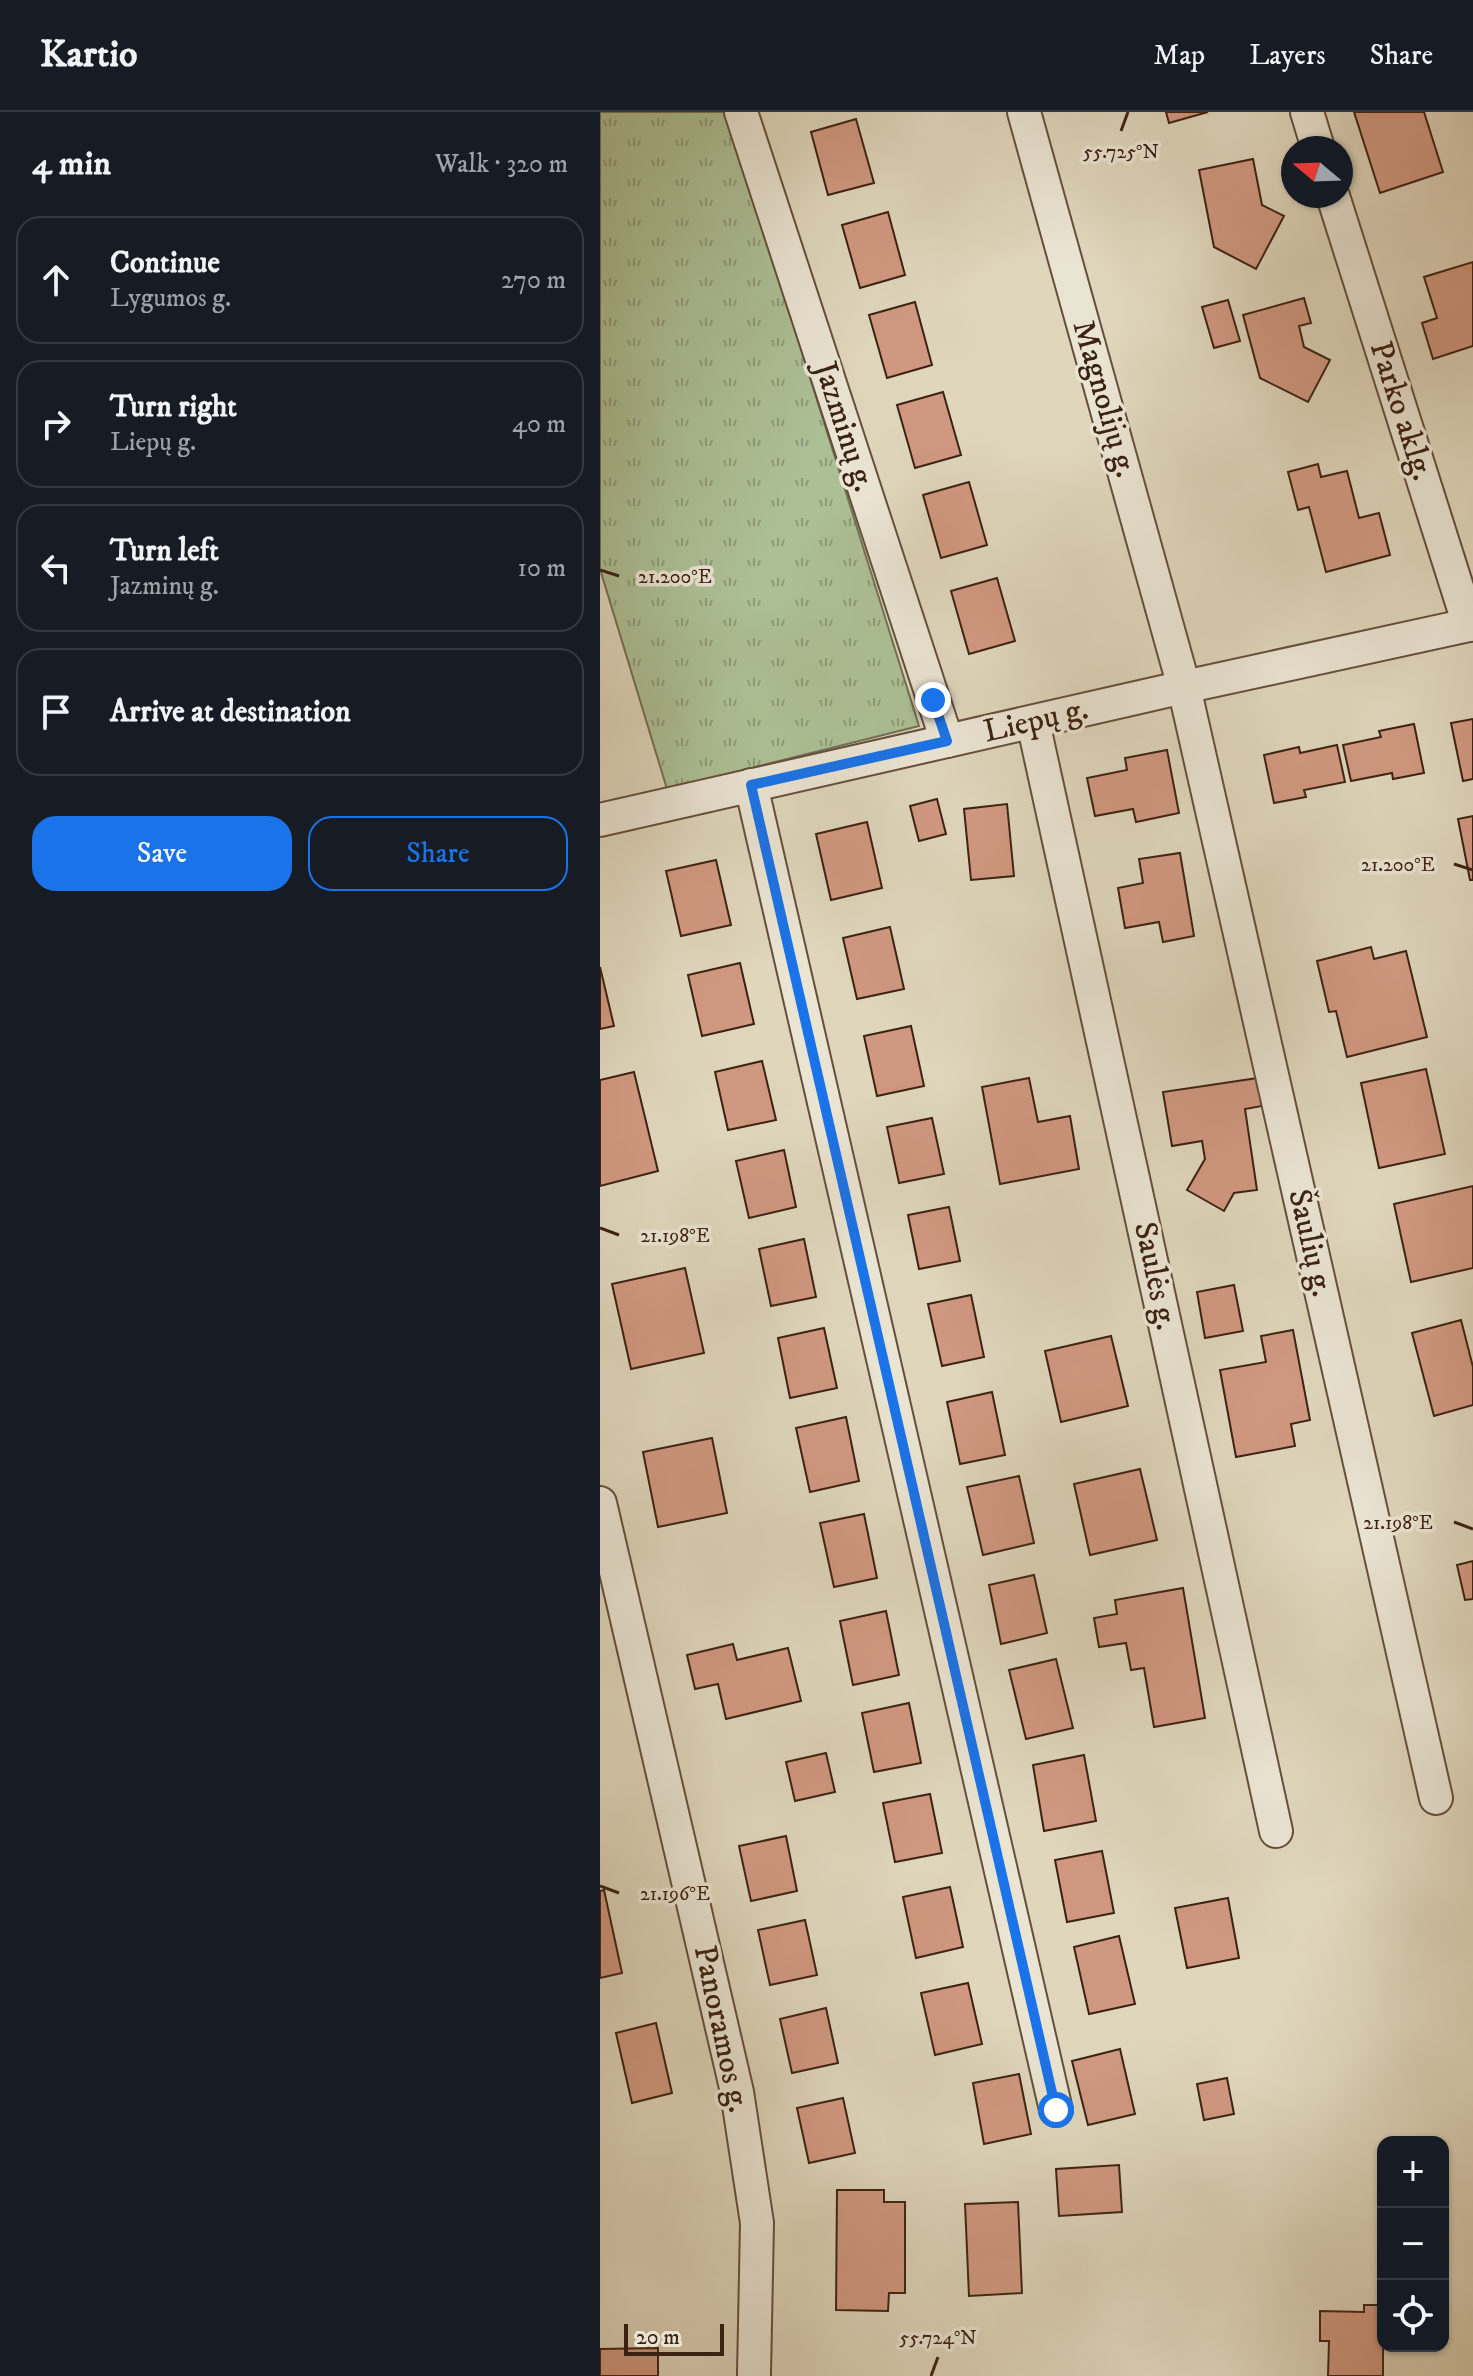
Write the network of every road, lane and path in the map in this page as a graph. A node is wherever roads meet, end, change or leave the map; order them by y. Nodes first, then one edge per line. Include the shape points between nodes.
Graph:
1 (741, 112) edge
2 (1024, 112) edge
3 (1307, 112) edge
4 (1314, 136) edge
5 (1337, 208) edge
6 (1471, 625) edge
7 (1184, 687) junction
8 (1033, 722) junction
9 (947, 741) junction
10 (751, 785) junction
11 (600, 820) edge
12 (600, 1503) edge
13 (1436, 1798) dead end
14 (1276, 1831) dead end
15 (1056, 2110) dead end
16 (754, 2374) edge

1 - 9 street, Jazminų g.
2 - 7 street, Magnolijų g.
3 - 4 street
5 - 6 street, Parko aklg.
6 - 7 street, Liepų g.
7 - 8 street, Liepų g.
7 - 13 street, Šaulių g.
8 - 9 street, Liepų g.
8 - 14 street, Saulės g.
9 - 10 street, Liepų g.
10 - 11 street, Liepų g.
10 - 15 street
12 - 16 street, Panoramos g. via 737,2092 757,2223

